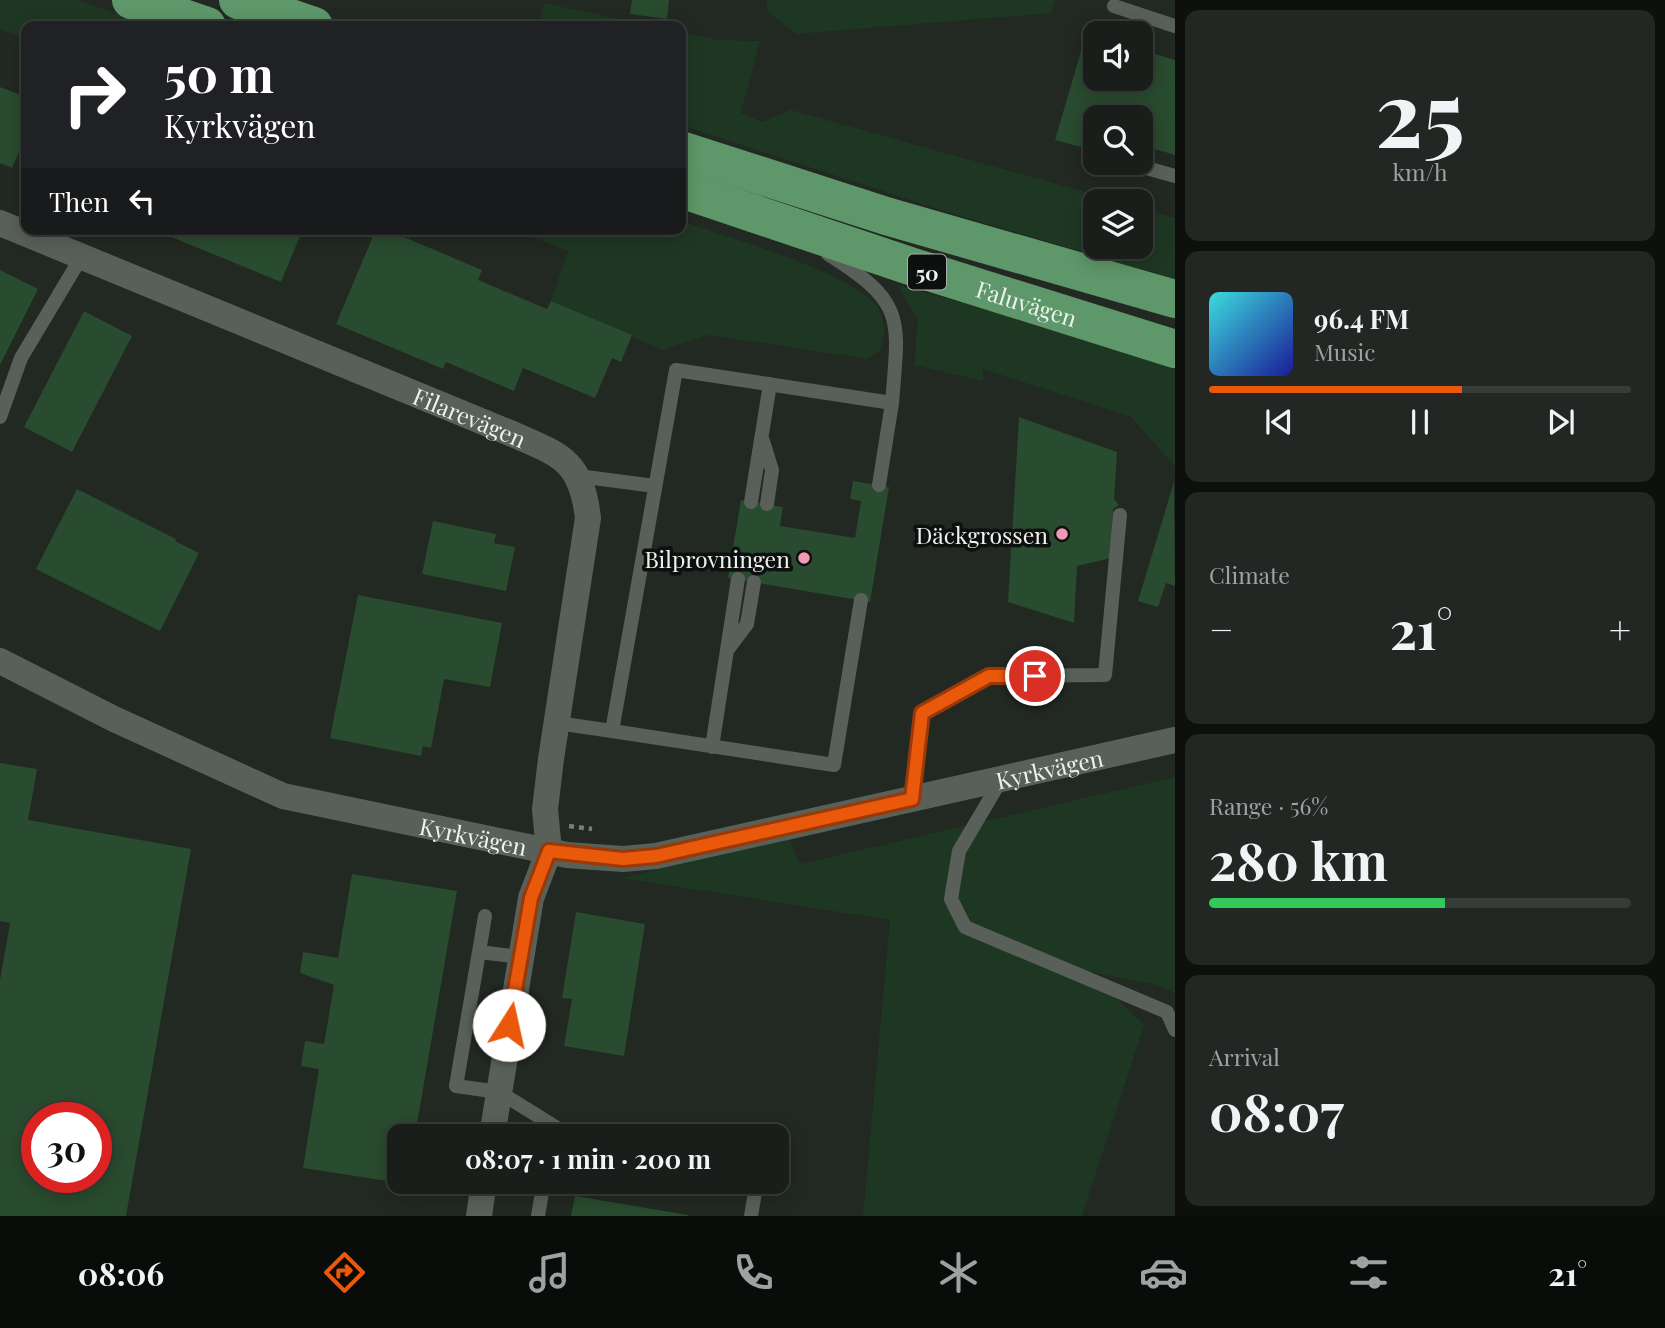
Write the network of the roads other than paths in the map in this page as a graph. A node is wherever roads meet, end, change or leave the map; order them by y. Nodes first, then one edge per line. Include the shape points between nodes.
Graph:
1 (131, 0) edge
2 (238, 0) edge
3 (1114, 6) dead end
4 (192, 21) edge
5 (299, 21) edge
6 (1175, 26) edge
7 (686, 152) edge
8 (1153, 170) edge
9 (1175, 176) edge
10 (686, 191) edge
11 (777, 222) junction
12 (0, 223) edge
13 (21, 231) edge
14 (30, 235) edge
15 (82, 256) junction
16 (1175, 299) edge
17 (1175, 349) edge
18 (770, 384) junction
19 (892, 403) junction
20 (0, 418) edge
21 (761, 436) junction
22 (578, 476) junction
23 (879, 485) dead end
24 (655, 486) junction
25 (751, 502) dead end
26 (767, 504) dead end
27 (1121, 515) dead end
28 (738, 579) dead end
29 (754, 582) dead end
30 (861, 600) dead end
31 (727, 650) junction
32 (0, 661) edge
33 (557, 723) junction
34 (612, 731) junction
35 (1175, 740) edge
36 (712, 747) junction
37 (1002, 779) junction
38 (912, 799) junction
39 (549, 851) junction
40 (485, 916) dead end
41 (479, 952) junction
42 (520, 957) junction
43 (1175, 1030) edge
44 (499, 1092) junction
45 (494, 1124) edge
46 (542, 1124) edge
47 (482, 1194) edge
48 (542, 1194) edge
49 (755, 1194) edge
50 (479, 1216) edge
51 (538, 1216) edge
52 (751, 1216) edge

1 - 4 highway
2 - 5 highway
3 - 6 lane
7 - 16 highway, Faluvägen / 50 via 886,216
8 - 9 lane
10 - 11 highway, Faluvägen / 50
11 - 17 highway, Faluvägen / 50
11 - 19 lane via 858,273 888,302 898,335
12 - 13 street, Filarevägen
14 - 15 street, Filarevägen
15 - 20 lane via 21,358
15 - 22 street, Filarevägen via 553,452
18 - 19 lane
18 - 21 lane
18 - 24 lane via 676,370
19 - 23 lane
21 - 25 lane
21 - 26 lane via 772,470
22 - 24 lane
22 - 33 street via 588,518
24 - 34 lane
27 - 38 lane via 1105,675 989,676 922,713
28 - 31 lane
29 - 31 lane via 747,624
30 - 36 lane via 834,765
31 - 36 lane
32 - 39 street, Kyrkvägen via 283,796
33 - 34 lane
33 - 39 street via 545,809
34 - 36 lane
35 - 37 street, Kyrkvägen
37 - 38 street, Kyrkvägen
37 - 43 lane via 960,851 951,900 965,927 1167,1012
38 - 39 street, Kyrkvägen via 656,856 623,859
39 - 42 street via 531,898
40 - 41 lane
41 - 42 lane
41 - 44 lane via 456,1086
42 - 44 street
44 - 45 street
44 - 46 lane
47 - 50 street
48 - 51 lane
49 - 52 lane

